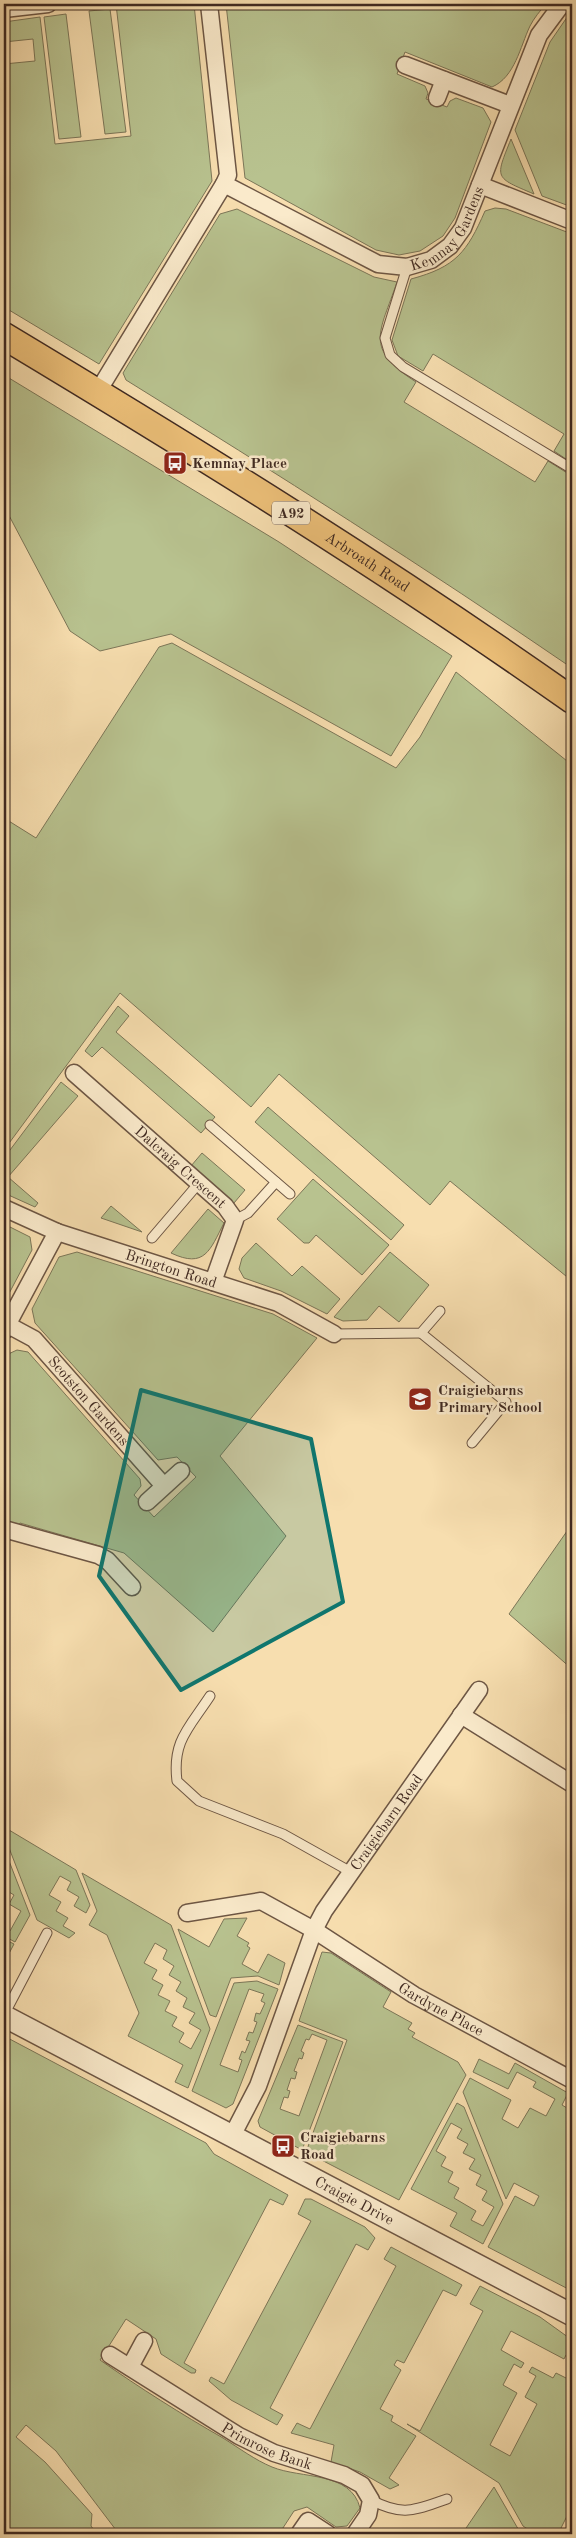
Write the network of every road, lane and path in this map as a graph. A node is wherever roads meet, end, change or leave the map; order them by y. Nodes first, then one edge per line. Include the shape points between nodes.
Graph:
1 (48, 4) edge
2 (209, 4) edge
3 (562, 4) edge
4 (4, 9) edge
5 (406, 65) dead end
6 (444, 80) junction
7 (438, 98) dead end
8 (510, 105) junction
9 (224, 184) junction
10 (480, 185) junction
11 (572, 221) edge
12 (407, 267) junction
13 (4, 336) edge
14 (97, 393) junction
15 (572, 469) edge
16 (572, 700) edge
17 (74, 1074) dead end
18 (210, 1125) dead end
19 (276, 1182) junction
20 (199, 1184) junction
21 (290, 1194) dead end
22 (4, 1208) edge
23 (235, 1220) junction
24 (57, 1232) junction
25 (152, 1238) dead end
26 (213, 1282) junction
27 (440, 1311) dead end
28 (6, 1328) edge
29 (421, 1333) junction
30 (334, 1334) joint
31 (472, 1443) dead end
32 (181, 1471) dead end
33 (164, 1486) junction
34 (148, 1502) dead end
35 (4, 1529) edge
36 (132, 1587) dead end
37 (479, 1690) dead end
38 (210, 1696) dead end
39 (461, 1715) junction
40 (572, 1784) edge
41 (351, 1872) junction
42 (187, 1913) dead end
43 (314, 1930) junction
44 (47, 1933) dead end
45 (4, 2016) edge
46 (572, 2080) edge
47 (232, 2136) junction
48 (572, 2315) edge
49 (144, 2341) dead end
50 (110, 2355) dead end
51 (130, 2367) junction
52 (446, 2499) dead end
53 (371, 2500) junction
54 (303, 2528) edge
55 (328, 2534) edge
56 (355, 2534) edge

1 - 4 street
2 - 9 street via 228,175
3 - 8 street, Kemnay Gardens via 539,35
5 - 6 street
6 - 7 street
6 - 8 street
8 - 10 street, Kemnay Gardens
9 - 12 street, Kemnay Gardens via 378,264
9 - 14 street
10 - 11 street
10 - 12 street, Kemnay Gardens via 463,228 450,246 431,260
12 - 15 lane via 385,338 390,355 403,367
13 - 14 main road, Arbroath Road / A92
14 - 16 main road, Arbroath Road / A92 via 240,480 481,636
17 - 20 street, Dalcraig Crescent
18 - 19 lane
19 - 21 lane
19 - 23 lane via 248,1213
20 - 23 street, Dalcraig Crescent via 225,1206
20 - 25 lane
22 - 24 street, Brington Road
23 - 26 street, Dalcraig Crescent
24 - 26 street, Brington Road
24 - 28 street, Scotston Gardens
26 - 30 street, Brington Road via 278,1303
27 - 29 lane
28 - 33 street, Scotston Gardens via 34,1339
29 - 30 lane
29 - 31 lane via 506,1402
32 - 33 street
33 - 34 street
35 - 36 street via 98,1555 107,1560
37 - 39 street, Craigiebarn Road
38 - 41 lane via 178,1744 177,1781 199,1801 283,1834
39 - 40 street
39 - 41 street, Craigiebarn Road
41 - 43 street, Craigiebarn Road
42 - 43 street via 261,1901
43 - 46 street, Gardyne Place via 414,1995
43 - 47 street, Craigiebarn Road via 258,2086
44 - 45 lane
45 - 47 street, Craigie Drive
47 - 48 street, Craigie Drive
49 - 51 street
50 - 51 street, Primrose Bank
51 - 53 street, Primrose Bank via 239,2436 274,2454 344,2475 362,2485
52 - 53 lane via 410,2511 390,2510
53 - 56 street via 368,2515
54 - 55 street

